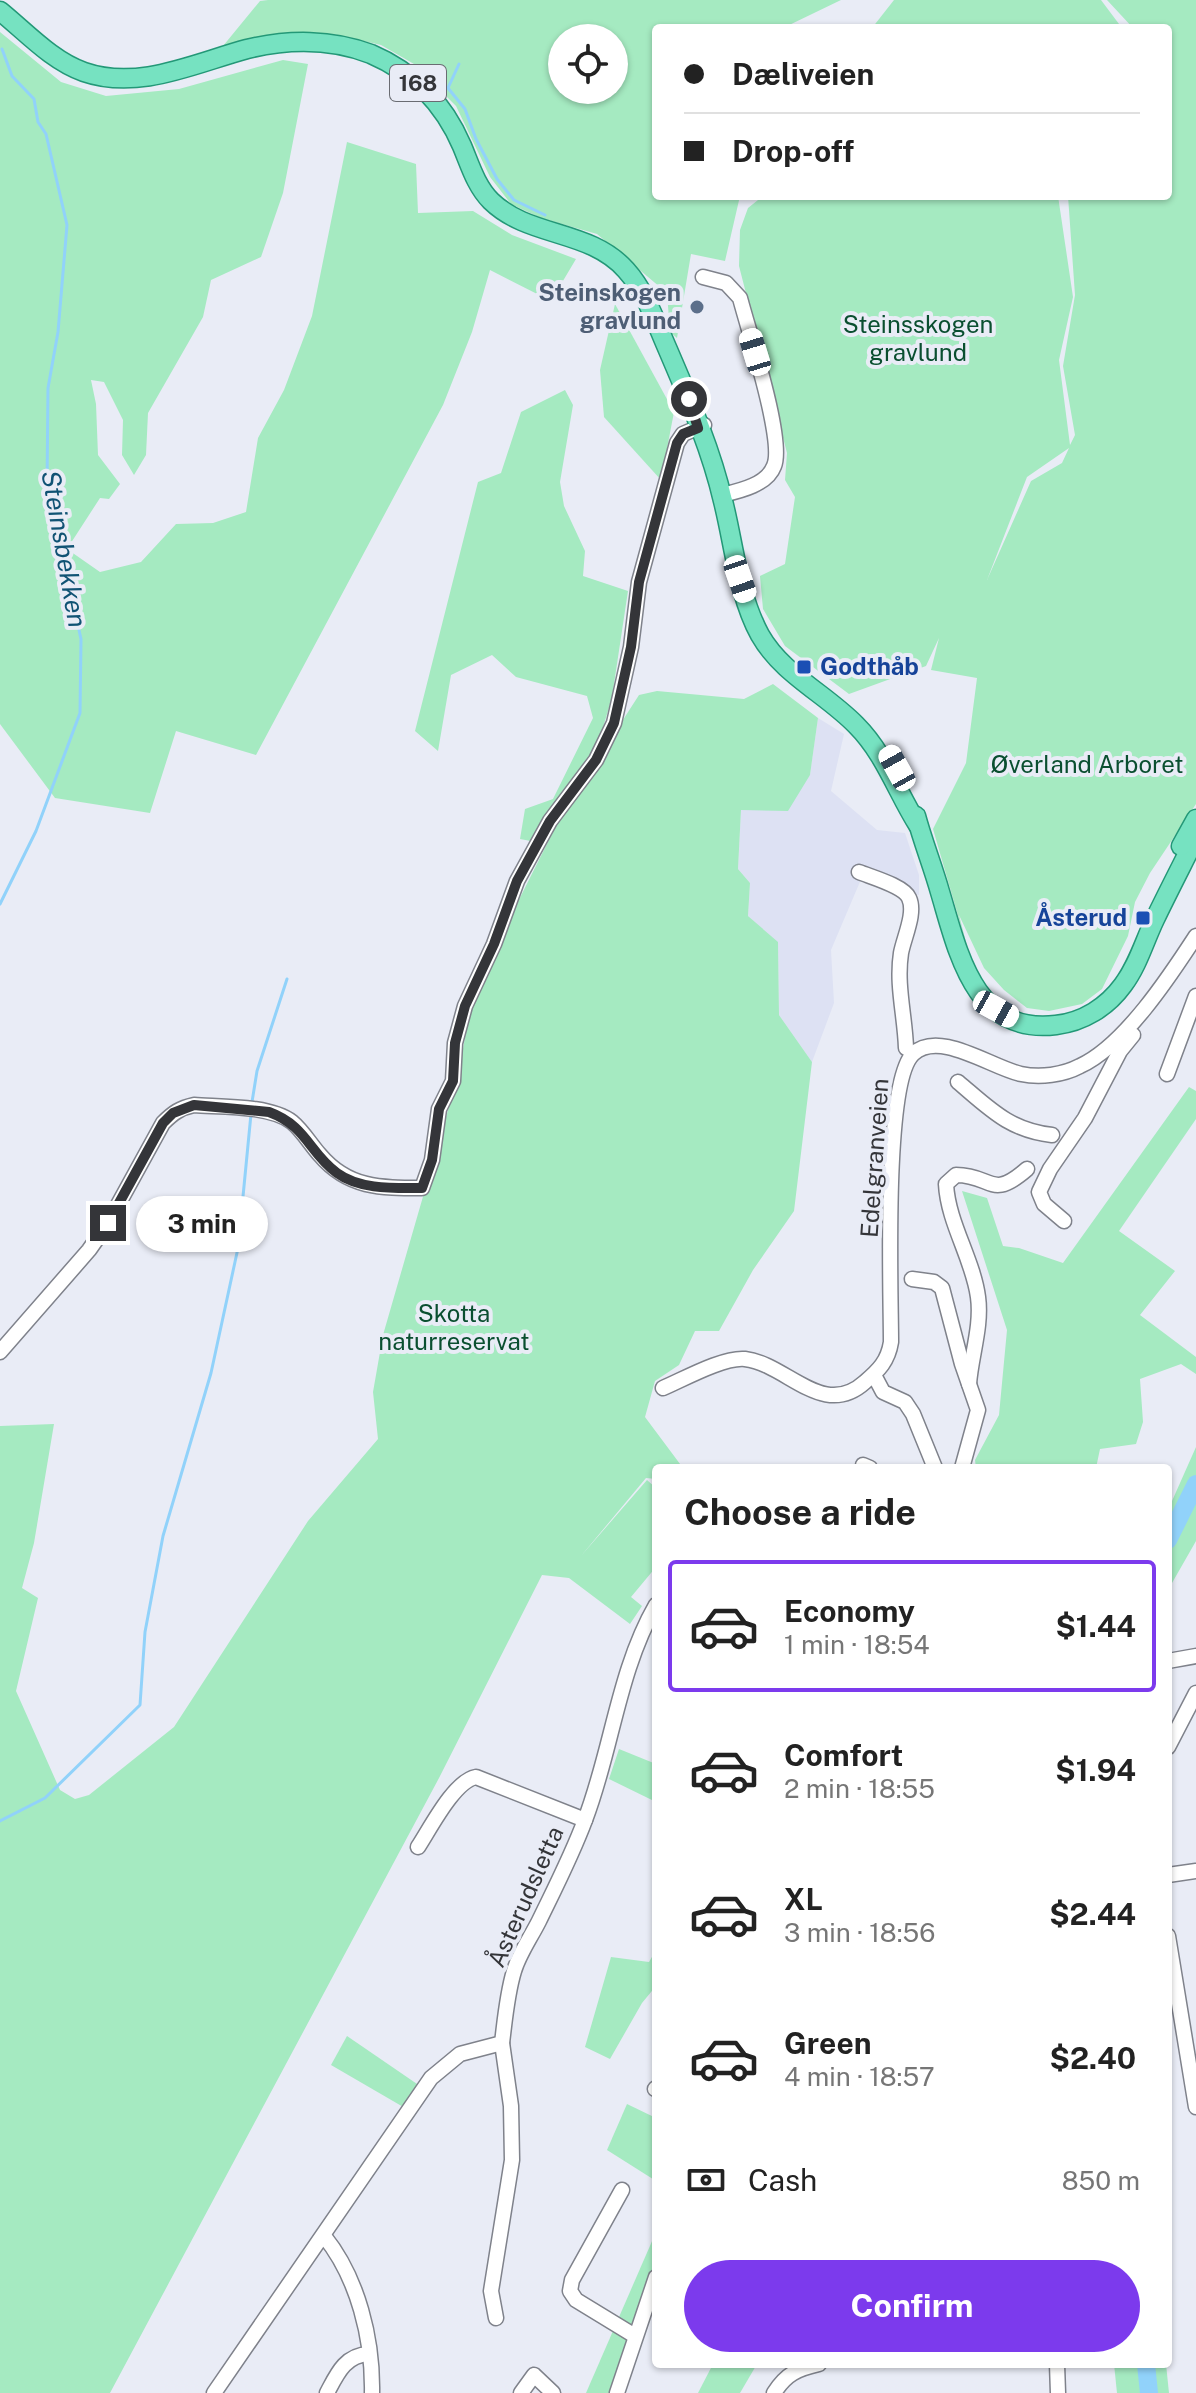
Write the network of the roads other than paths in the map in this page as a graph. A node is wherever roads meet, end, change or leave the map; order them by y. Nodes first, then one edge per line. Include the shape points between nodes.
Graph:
1 (0, 11) edge
2 (703, 277) dead end
3 (699, 422) junction
4 (728, 494) junction
5 (1196, 819) edge
6 (1190, 849) edge
7 (859, 872) dead end
8 (1196, 936) edge
9 (1196, 996) edge
10 (1133, 1035) dead end
11 (906, 1048) dead end
12 (1167, 1074) dead end
13 (958, 1082) dead end
14 (1052, 1135) dead end
15 (1027, 1169) dead end
16 (1064, 1221) dead end
17 (912, 1279) dead end
18 (0, 1352) edge
19 (874, 1375) junction
20 (969, 1384) junction
21 (663, 1388) dead end
22 (933, 1464) edge
23 (963, 1464) edge
24 (652, 1612) edge
25 (1196, 1656) edge
26 (1172, 1660) edge
27 (1196, 1693) edge
28 (1172, 1739) edge
29 (585, 1820) junction
30 (418, 1847) dead end
31 (1196, 1871) edge
32 (1172, 1874) edge
33 (1172, 1960) edge
34 (502, 2043) junction
35 (1196, 2107) edge
36 (622, 2190) dead end
37 (324, 2236) junction
38 (652, 2288) edge
39 (496, 2318) dead end
40 (635, 2336) junction
41 (369, 2354) junction
42 (799, 2368) edge
43 (1057, 2368) edge
44 (214, 2393) edge
45 (327, 2393) edge
46 (372, 2393) edge
47 (521, 2393) edge
48 (553, 2393) edge
49 (617, 2393) edge
50 (774, 2393) edge
51 (1058, 2393) edge

1 - 3 main road, 168 via 61,60 84,72 122,79 159,75 289,42 345,46 387,62 438,104 491,201 516,218 593,245 626,270 645,298
2 - 4 street via 726,283 740,298 776,433 775,466 759,482
3 - 4 main road, 168
3 - 18 street via 677,443 639,582 620,703 608,738 528,860 465,1006 455,1043 453,1081 439,1109 422,1188 344,1178 292,1122 269,1112 184,1107 163,1123 89,1250
4 - 6 main road, 168 via 754,625 774,655 828,691 875,733 897,768 959,955 985,1001 1024,1023 1060,1025 1105,1004 1133,970 1161,892
5 - 6 main road, 168
7 - 11 street, Edelgranveien via 904,890 910,898 899,989
8 - 19 street, Edelgranveien via 1155,996 1117,1038 1082,1066 1038,1076 942,1046 928,1046 912,1055 901,1072 896,1104 891,1342
9 - 12 street
10 - 16 street via 1039,1192 1044,1204
13 - 14 street via 1014,1126
15 - 20 street via 1002,1186 963,1175 946,1184 978,1295
17 - 20 street via 942,1288
19 - 21 street via 855,1391 830,1396 747,1359 731,1360
19 - 22 street via 883,1392 905,1402
20 - 23 street via 978,1410
24 - 29 street, Åsterudsletta via 624,1679
25 - 26 street
27 - 28 street
29 - 30 street via 468,1778
29 - 34 street, Åsterudsletta via 515,1968
31 - 32 street
33 - 35 street
34 - 37 street via 460,2054 442,2066
34 - 39 street, Åsterudsletta via 512,2160 491,2291
36 - 40 street via 570,2291
37 - 41 street via 346,2268
37 - 44 street
38 - 40 street
40 - 49 street
41 - 45 street via 351,2358 339,2369
41 - 46 street
42 - 50 street
43 - 51 street
47 - 48 street via 534,2375

